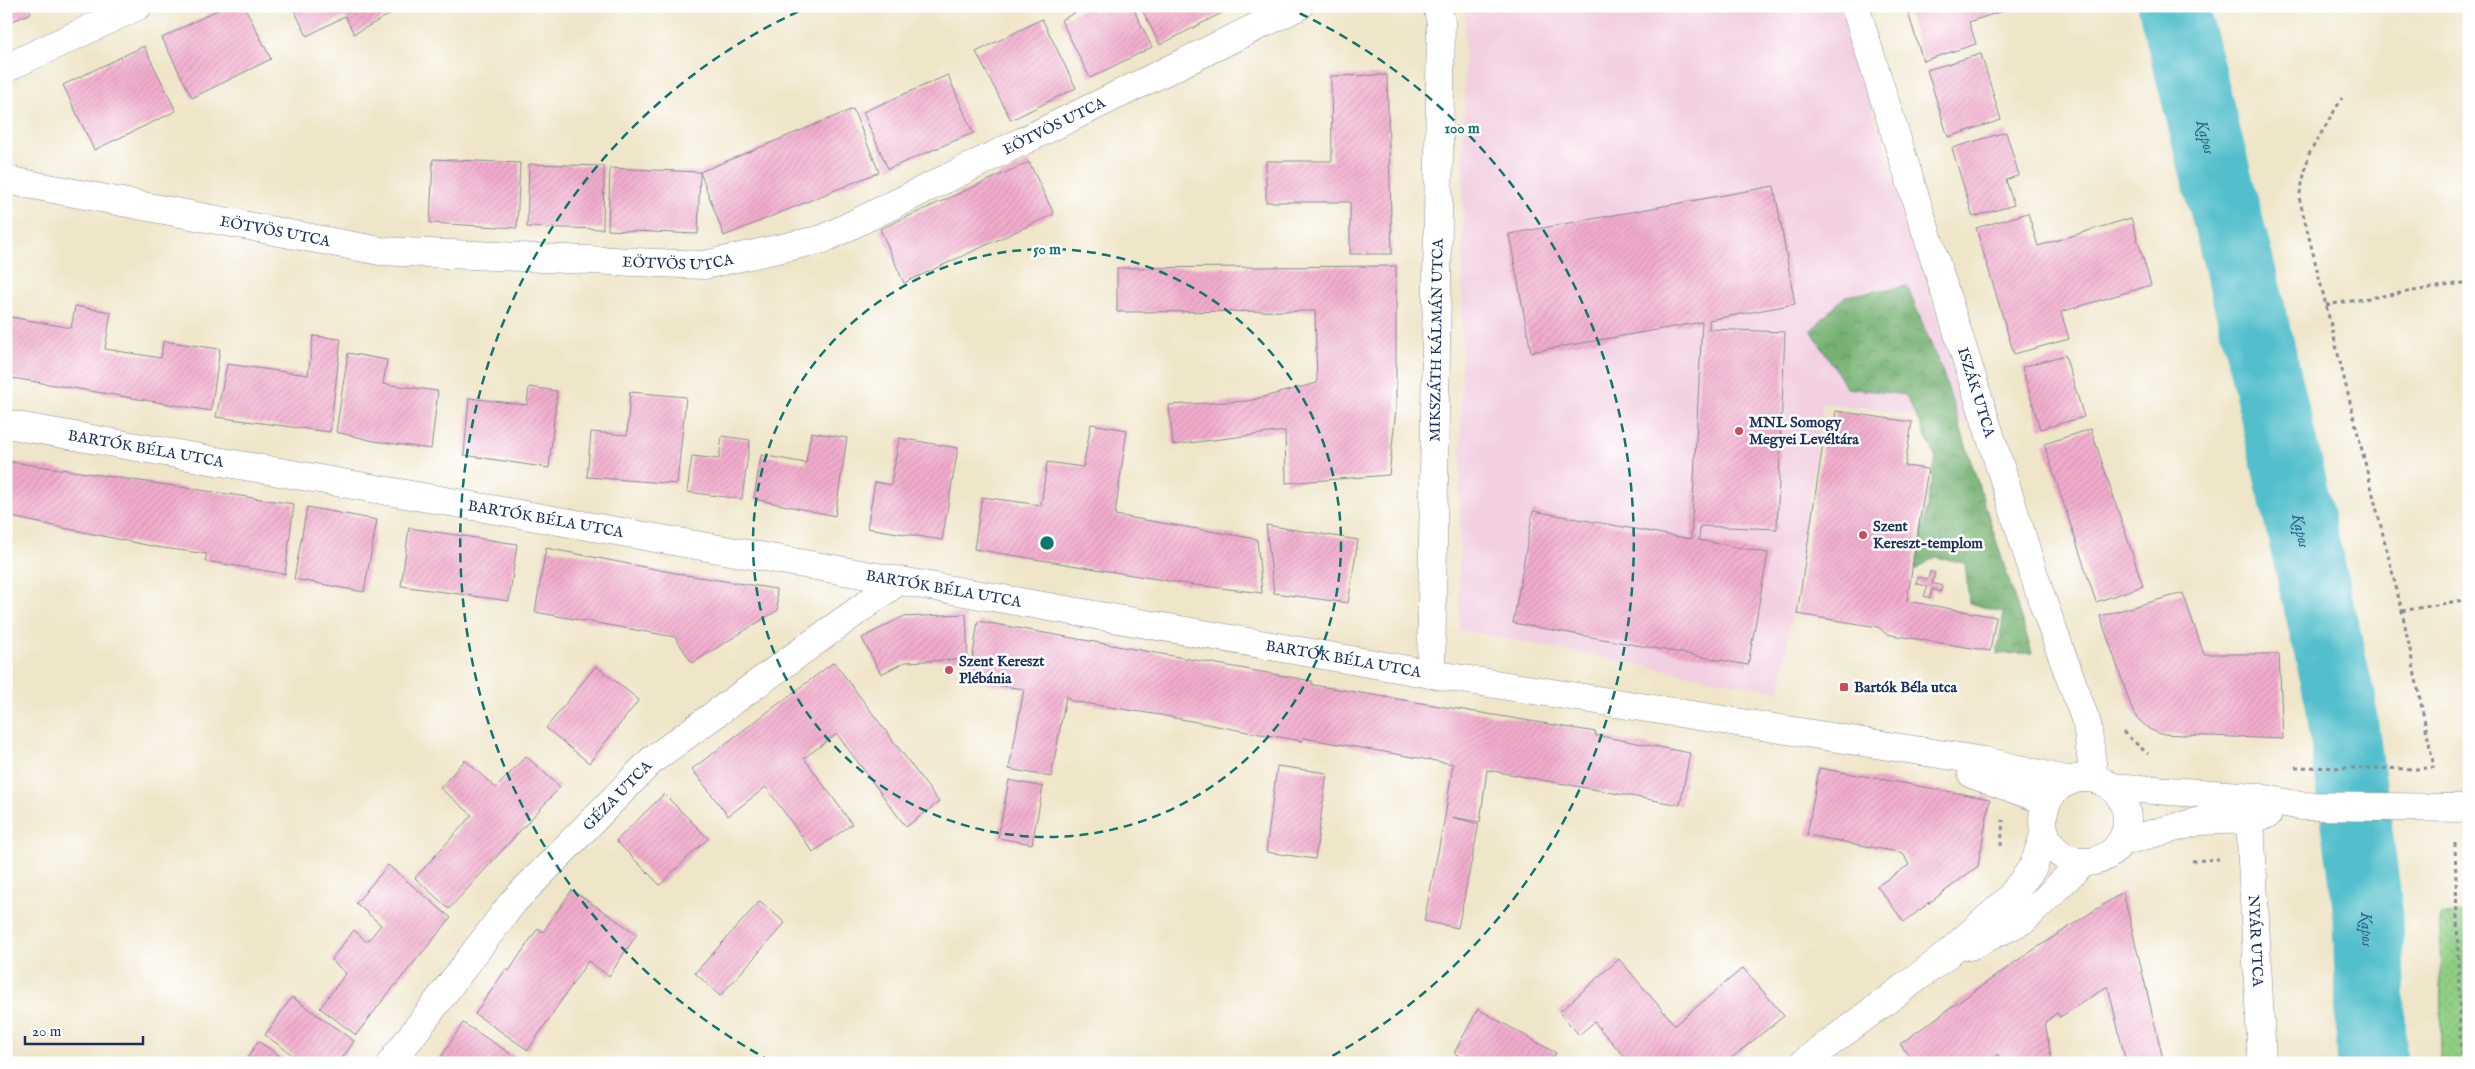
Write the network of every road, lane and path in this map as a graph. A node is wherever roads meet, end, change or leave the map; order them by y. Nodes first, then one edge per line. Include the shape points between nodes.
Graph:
1 (138, 6) edge
2 (1299, 6) edge
3 (1437, 6) edge
4 (1855, 6) edge
5 (6, 68) edge
6 (2342, 98) dead end
7 (6, 180) edge
8 (2469, 282) edge
9 (2326, 305) junction
10 (2469, 400) edge
11 (6, 424) edge
12 (2469, 436) edge
13 (897, 582) junction
14 (2469, 599) edge
15 (2402, 611) junction
16 (1431, 674) junction
17 (2087, 724) junction
18 (1882, 747) junction
19 (2150, 756) dead end
20 (2288, 767) dead end
21 (2092, 783) junction
22 (2046, 802) junction
23 (2301, 806) junction
24 (2469, 808) edge
25 (2003, 816) dead end
26 (2250, 819) junction
27 (2044, 833) junction
28 (2121, 842) junction
29 (2455, 843) dead end
30 (2205, 860) dead end
31 (2187, 862) dead end
32 (2082, 863) junction
33 (2009, 899) junction
34 (1942, 959) junction
35 (391, 1063) edge
36 (1804, 1063) edge
37 (2262, 1063) edge
38 (2461, 1063) edge

1 - 5 street
2 - 7 street, EÖTVÖS UTCA via 824,239 704,265 380,251
3 - 16 street, MIKSZÁTH KÁLMÁN UTCA via 1441,22
4 - 17 street, ISZÁK UTCA via 2041,597
6 - 9 path via 2309,154 2299,198
8 - 9 path
9 - 15 path
10 - 12 path via 2466,423
11 - 13 street, BARTÓK BÉLA UTCA
13 - 16 street, BARTÓK BÉLA UTCA
13 - 35 street, GÉZA UTCA via 652,760 513,902
14 - 15 path
15 - 20 path via 2434,767
16 - 18 street, BARTÓK BÉLA UTCA
17 - 19 path via 2109,725 2129,735
17 - 21 street, ISZÁK UTCA
18 - 21 street via 1984,761
18 - 22 street via 1981,776
21 - 22 street via 2056,789
21 - 23 street via 2256,797
21 - 28 street via 2124,803 2127,823
22 - 27 street
23 - 24 street
23 - 26 street
25 - 33 path via 1994,881
26 - 28 street via 2200,821
26 - 37 street, NYÁR UTCA
27 - 32 street via 2059,853
27 - 33 street via 2032,868
28 - 32 street via 2111,854 2097,861
29 - 38 path
30 - 31 path
32 - 34 street via 2024,920
33 - 34 street
34 - 36 street

